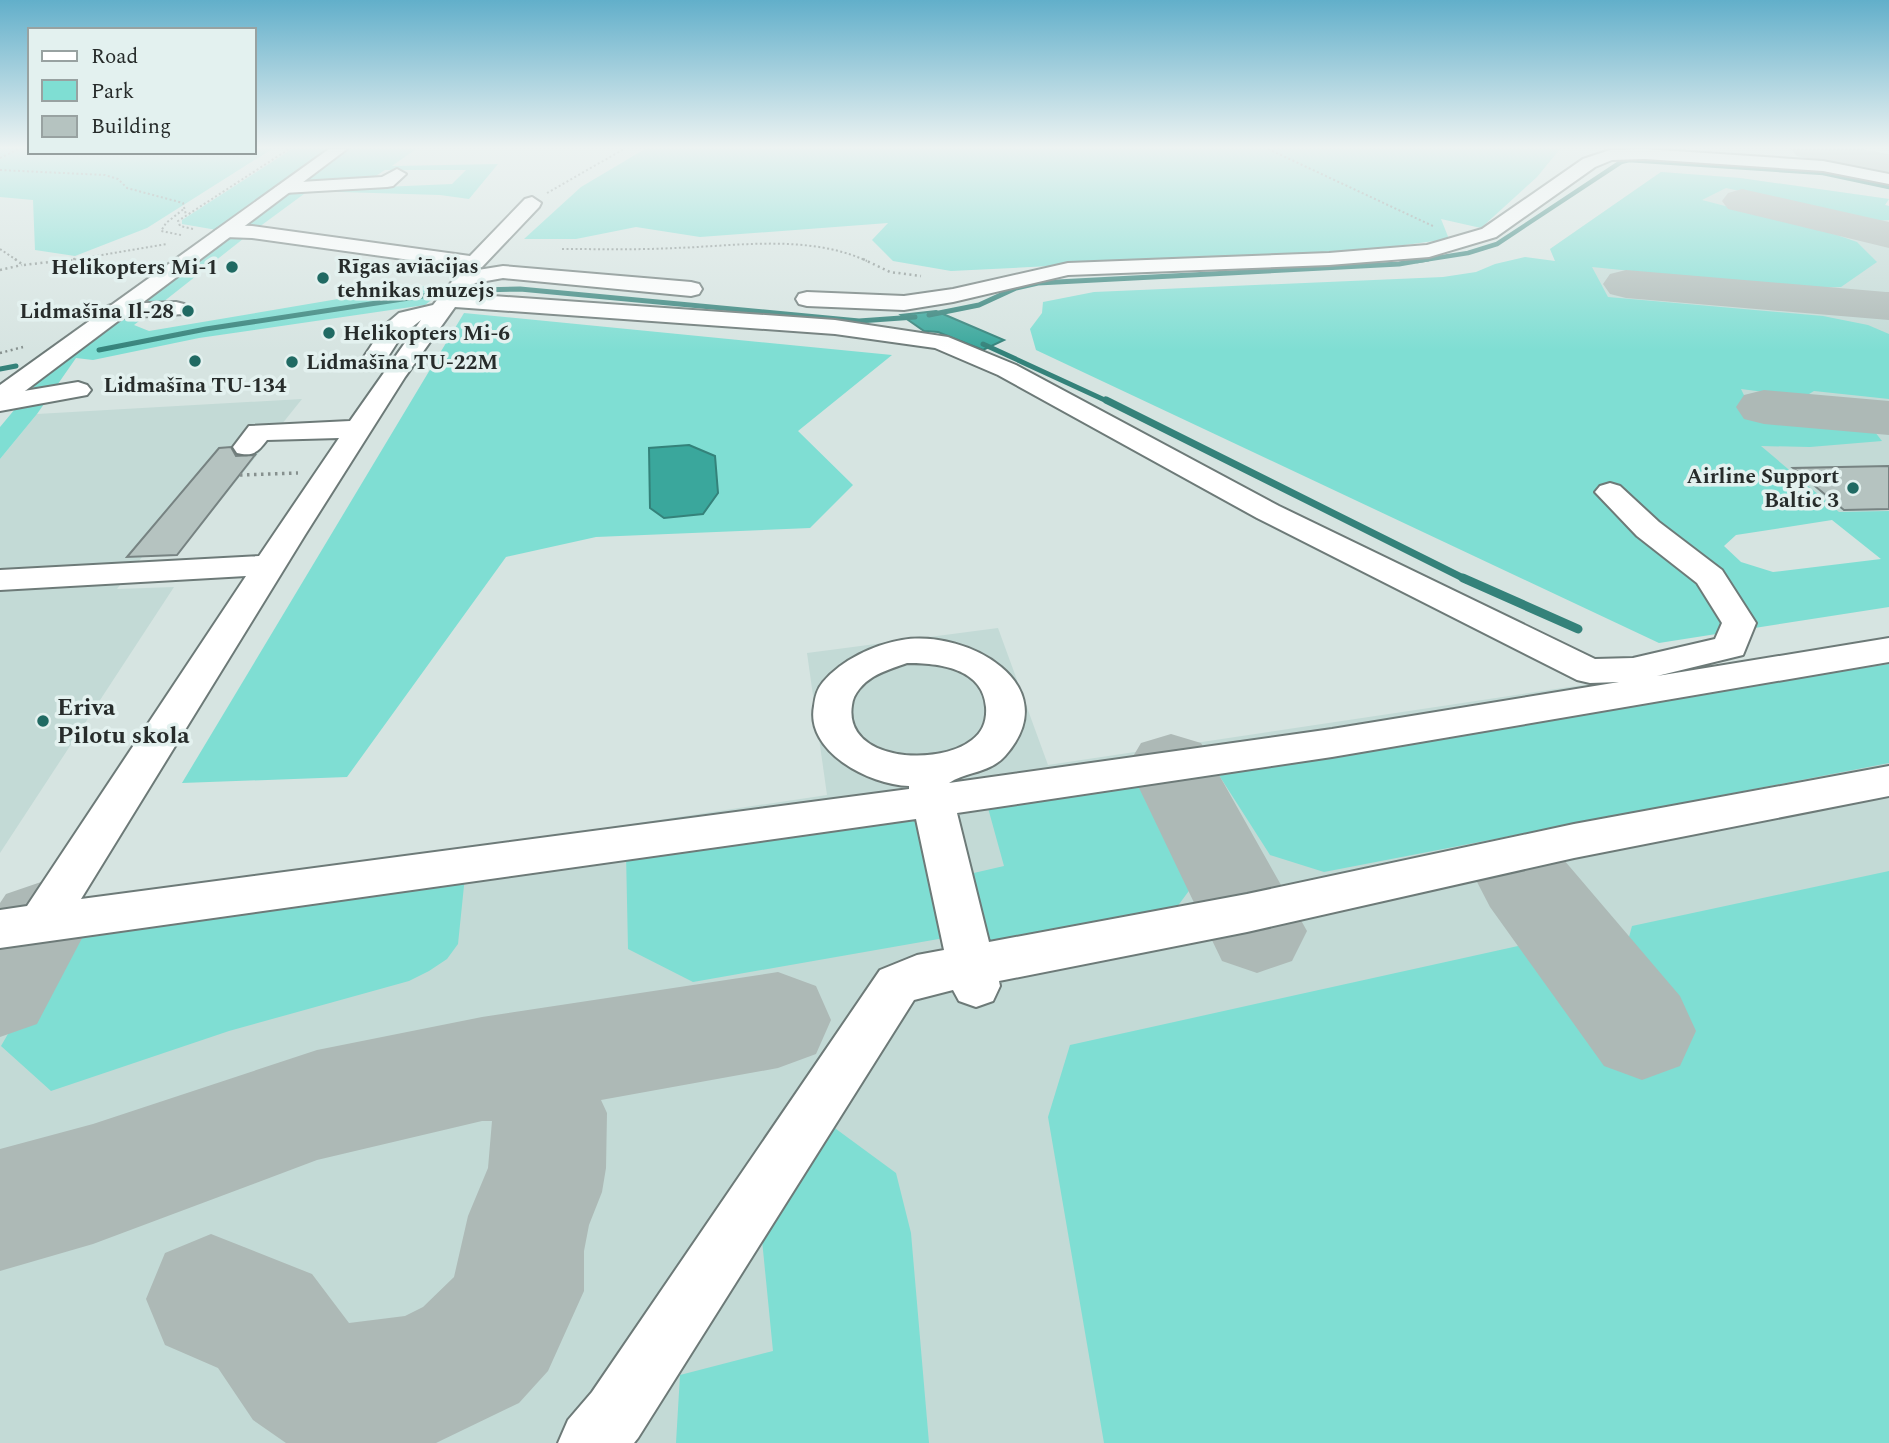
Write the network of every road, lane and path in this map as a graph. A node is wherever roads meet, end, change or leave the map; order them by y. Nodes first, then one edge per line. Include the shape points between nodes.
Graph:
1 (174, 216) edge
2 (184, 216) edge
3 (243, 216) edge
4 (521, 216) edge
5 (1411, 216) edge
6 (1516, 216) edge
7 (216, 235) junction
8 (1469, 241) junction
9 (0, 249) edge
10 (562, 249) dead end
11 (23, 265) junction
12 (0, 270) edge
13 (471, 271) junction
14 (929, 276) dead end
15 (710, 291) dead end
16 (793, 298) dead end
17 (444, 306) junction
18 (176, 309) dead end
19 (116, 311) junction
20 (375, 358) dead end
21 (78, 390) dead end
22 (1, 398) edge
23 (359, 429) junction
24 (260, 431) dead end
25 (330, 472) junction
26 (240, 475) dead end
27 (1610, 492) dead end
28 (268, 565) junction
29 (0, 580) edge
30 (1889, 650) edge
31 (1889, 781) edge
32 (929, 787) junction
33 (21, 926) edge
34 (974, 976) junction
35 (591, 1443) edge

1 - 7 path via 161,231
2 - 7 path via 178,221 180,226
3 - 7 main road
4 - 13 main road
5 - 8 path
6 - 8 main road
7 - 11 path
7 - 13 main road via 274,234
7 - 19 main road
8 - 16 main road via 1429,251 1329,259 1068,269 934,299 882,304
9 - 11 path
10 - 14 path via 822,246 890,272
11 - 12 path
13 - 15 main road
13 - 17 main road
17 - 20 main road via 399,321
17 - 23 main road
17 - 27 main road via 620,310 835,327 940,342 1007,370 1268,512 1590,671 1633,670 1730,647 1739,623 1710,577 1648,529
18 - 19 main road
19 - 22 main road
21 - 22 main road
23 - 24 main road
23 - 25 main road
25 - 26 path
25 - 28 main road
28 - 29 main road
28 - 33 main road
30 - 32 main road via 1332,743
31 - 34 main road via 1574,841
32 - 33 main road
32 - 34 main road
34 - 35 main road via 917,976 897,985 615,1415

